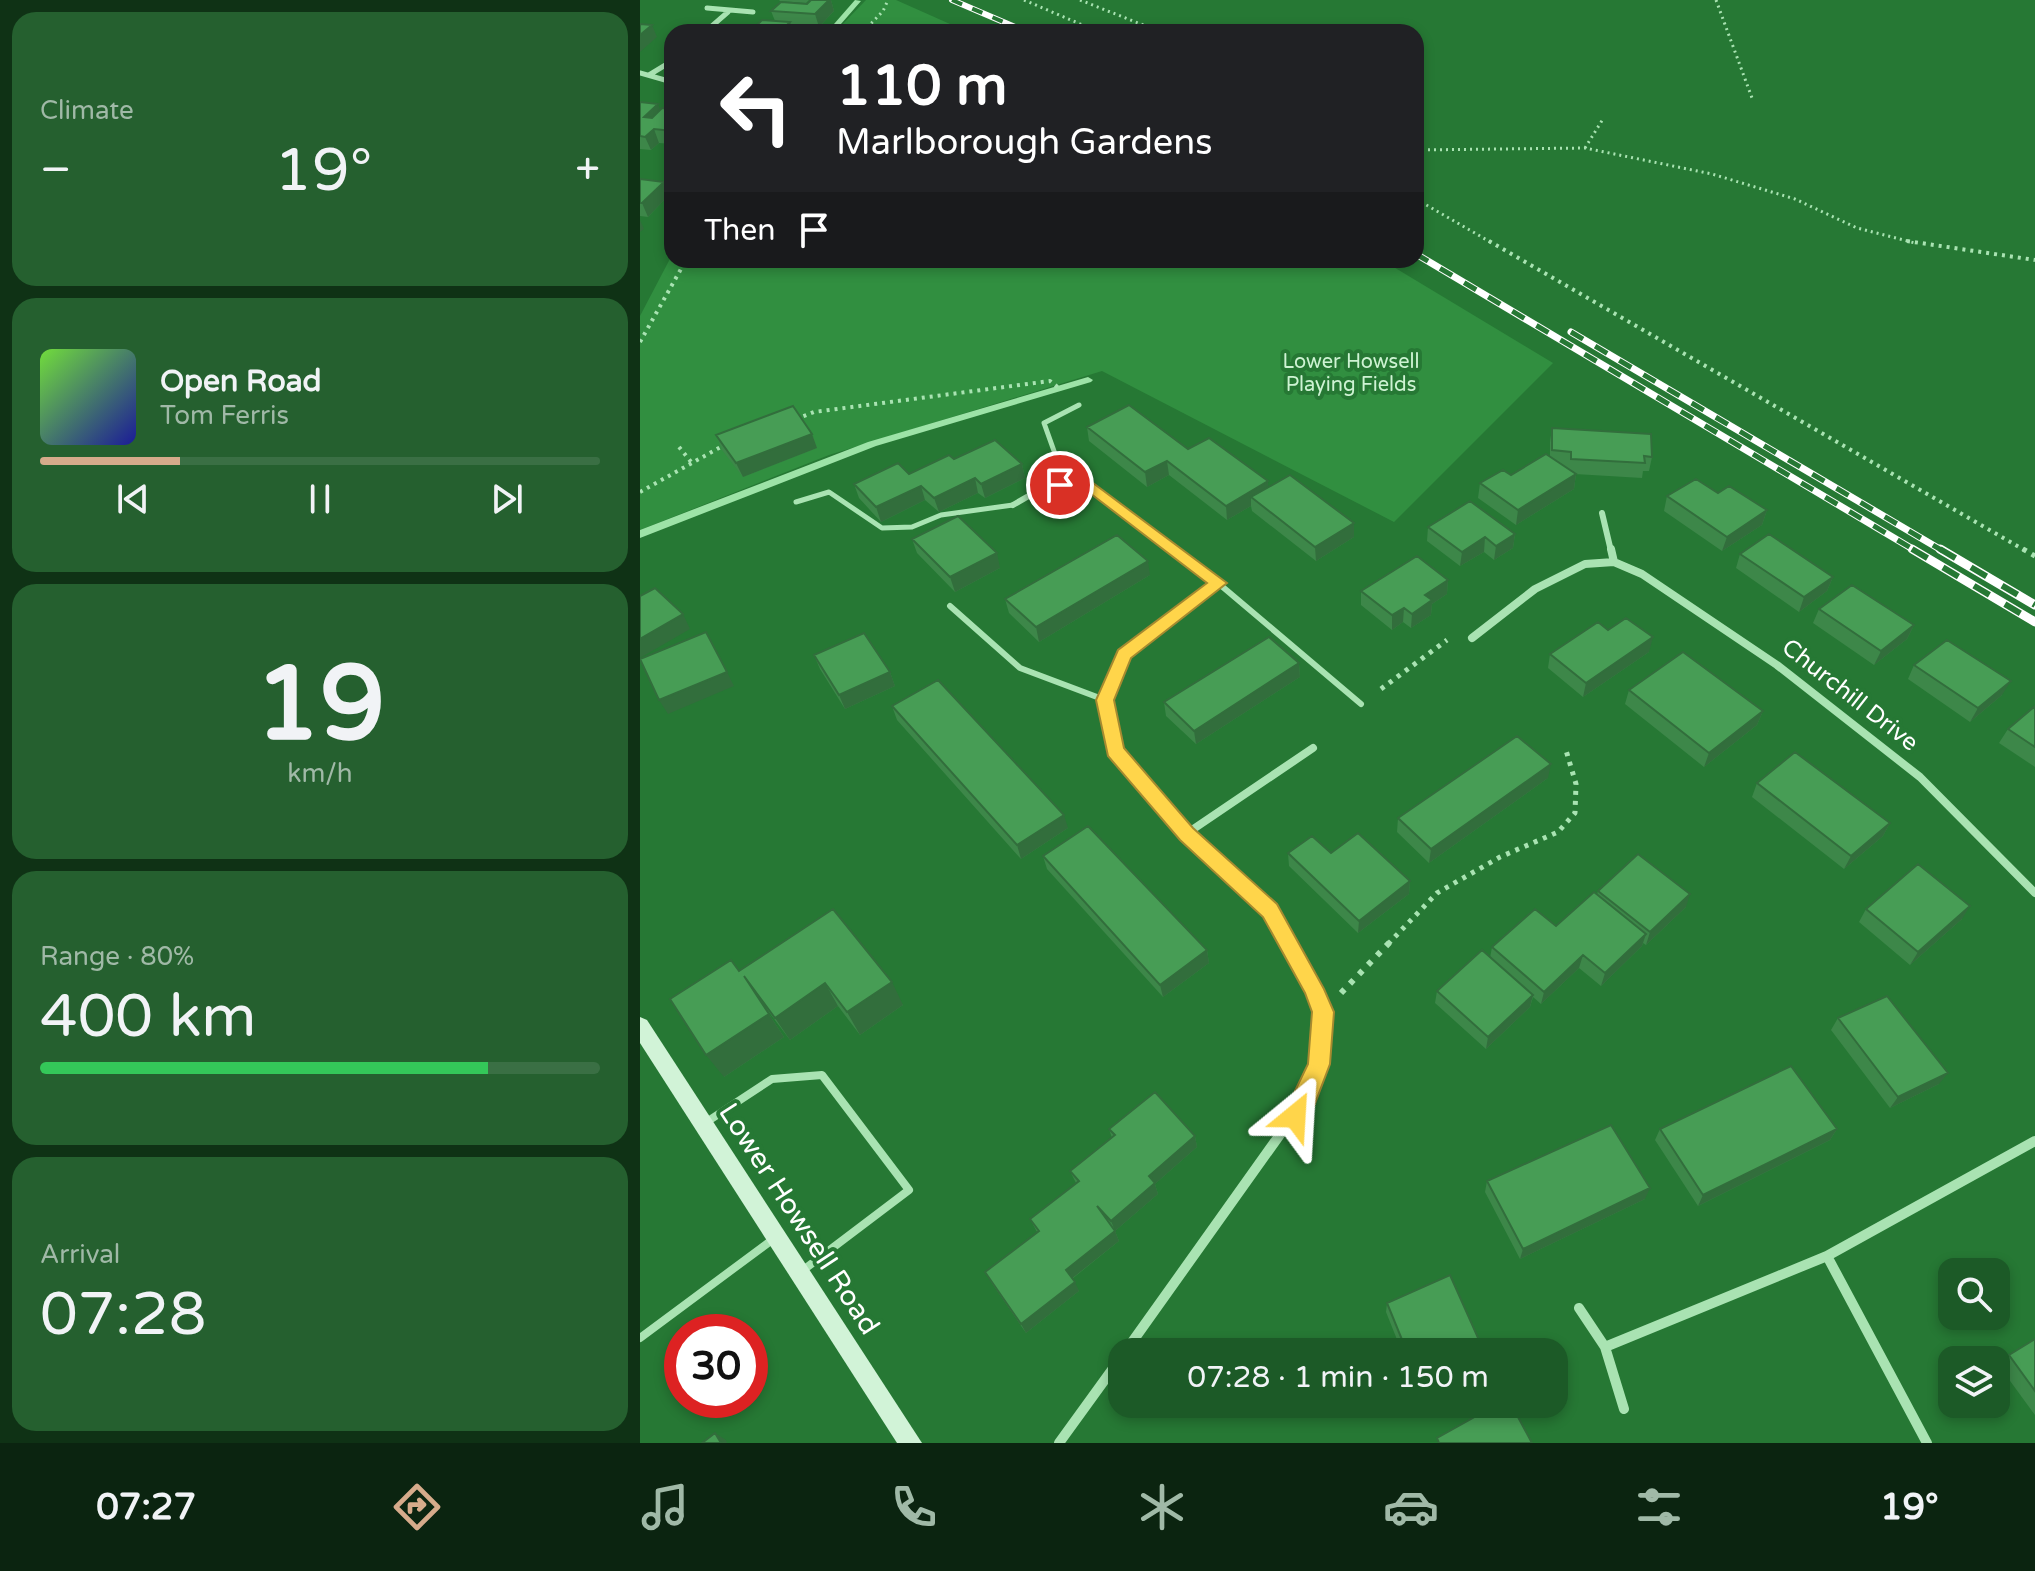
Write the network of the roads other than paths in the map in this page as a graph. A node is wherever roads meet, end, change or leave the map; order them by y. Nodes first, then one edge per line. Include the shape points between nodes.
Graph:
1 (707, 8) dead end
2 (728, 12) junction
3 (753, 12) dead end
4 (714, 24) edge
5 (664, 66) edge
6 (640, 73) edge
7 (649, 75) junction
8 (664, 80) edge
9 (1079, 405) road end
10 (1060, 485) junction
11 (796, 502) dead end
12 (1013, 505) joint
13 (1602, 513) dead end
14 (1614, 562) junction
15 (1218, 583) junction
16 (950, 606) dead end
17 (1472, 638) road end
18 (1105, 700) junction
19 (1361, 704) road end
20 (1313, 748) dead end
21 (1186, 834) junction
22 (2035, 893) edge
23 (640, 1026) edge
24 (705, 1123) junction
25 (2035, 1141) edge
26 (778, 1235) junction
27 (1827, 1256) junction
28 (801, 1272) junction
29 (1579, 1308) dead end
30 (640, 1338) edge
31 (1136, 1338) edge
32 (1605, 1347) junction
33 (1108, 1376) edge
34 (1624, 1409) dead end
35 (910, 1443) edge
36 (1059, 1443) edge
37 (1927, 1443) edge

1 - 2 street
2 - 3 street
2 - 4 street
5 - 7 street
6 - 7 street
7 - 8 street
9 - 10 lane via 1044,423 1059,465
10 - 12 street via 1046,486
10 - 15 street via 1085,482
11 - 12 lane via 829,492 882,528 912,527 941,515
13 - 14 street
14 - 17 street via 1585,564 1535,589
14 - 22 street, Churchill Drive via 1642,574 1777,665 1920,777
15 - 18 street via 1124,654
15 - 19 lane
16 - 18 lane via 1020,668
18 - 21 street via 1115,751
20 - 21 street
21 - 31 street via 1270,910 1323,1012 1319,1064 1284,1133
23 - 24 street, Lower Howsell Road
24 - 26 street, Lower Howsell Road
24 - 28 lane via 772,1079 822,1075 909,1190
25 - 27 street
26 - 28 street, Lower Howsell Road
26 - 30 lane
27 - 32 street
27 - 37 street
28 - 35 street, Lower Howsell Road
29 - 32 street
32 - 34 street
33 - 36 street

